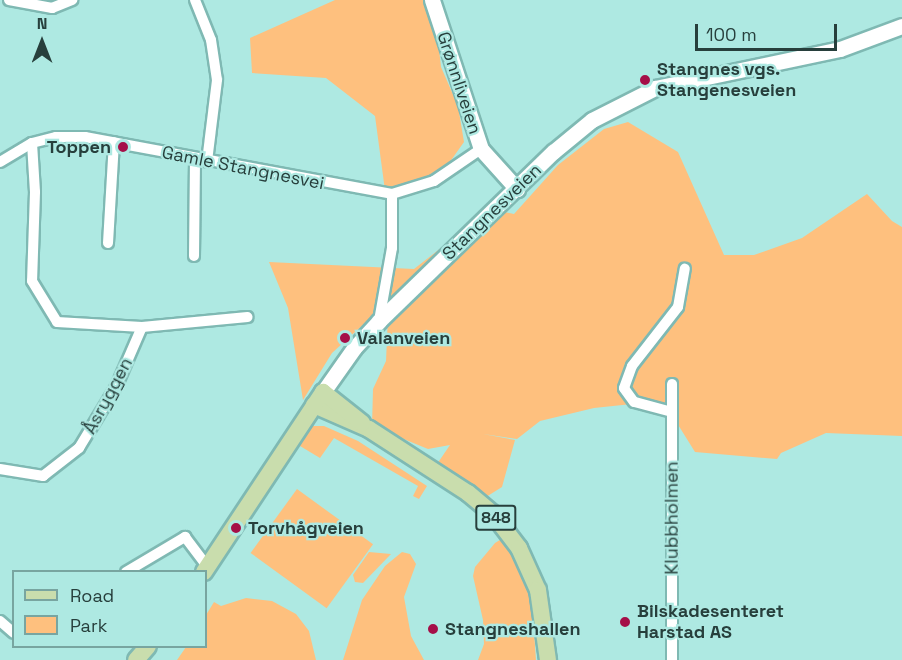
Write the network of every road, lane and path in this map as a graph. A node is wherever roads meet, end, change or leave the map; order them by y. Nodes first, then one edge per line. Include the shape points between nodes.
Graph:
1 (9, 0) edge
2 (72, 0) edge
3 (195, 0) edge
4 (432, 0) edge
5 (902, 26) edge
6 (114, 142) junction
7 (32, 143) junction
8 (481, 149) junction
9 (195, 158) junction
10 (207, 161) junction
11 (0, 162) edge
12 (518, 189) junction
13 (392, 194) junction
14 (108, 243) dead end
15 (194, 256) dead end
16 (686, 269) dead end
17 (248, 316) dead end
18 (379, 321) junction
19 (142, 327) junction
20 (672, 384) dead end
21 (318, 399) junction
22 (672, 412) junction
23 (0, 470) edge
24 (206, 569) edge
25 (129, 570) edge
26 (0, 621) edge
27 (12, 631) edge
28 (146, 648) edge
29 (136, 660) edge
30 (548, 660) edge
31 (672, 660) edge

1 - 2 street via 52,8
3 - 10 street via 211,40 217,80
4 - 8 main road, Grønnliveien
5 - 12 main road, Stangnesveien via 840,49 655,88 592,120
6 - 7 street, Gamle Stangnesvei via 56,137
6 - 9 street, Gamle Stangnesvei
6 - 14 street
7 - 11 street, Gamle Stangnesvei
7 - 19 street via 32,281 57,322
8 - 12 main road, Grønnliveien
8 - 13 street, Gamle Stangnesvei via 434,181
9 - 10 street, Gamle Stangnesvei
9 - 15 street
10 - 13 street, Gamle Stangnesvei
12 - 18 main road, Stangnesveien
13 - 18 street via 392,248
16 - 22 street via 678,307 632,366 624,388 634,402
17 - 19 street
18 - 21 main road, Stangnesveien via 354,348
19 - 23 street, Åsryggen via 116,387 79,448 43,476
20 - 22 street, Klubbholmen
21 - 24 main road, Stangnesveien
21 - 30 main road, 848 via 468,493 507,530 538,590
22 - 31 street, Klubbholmen
24 - 25 street via 185,537
26 - 27 street
28 - 29 main road

